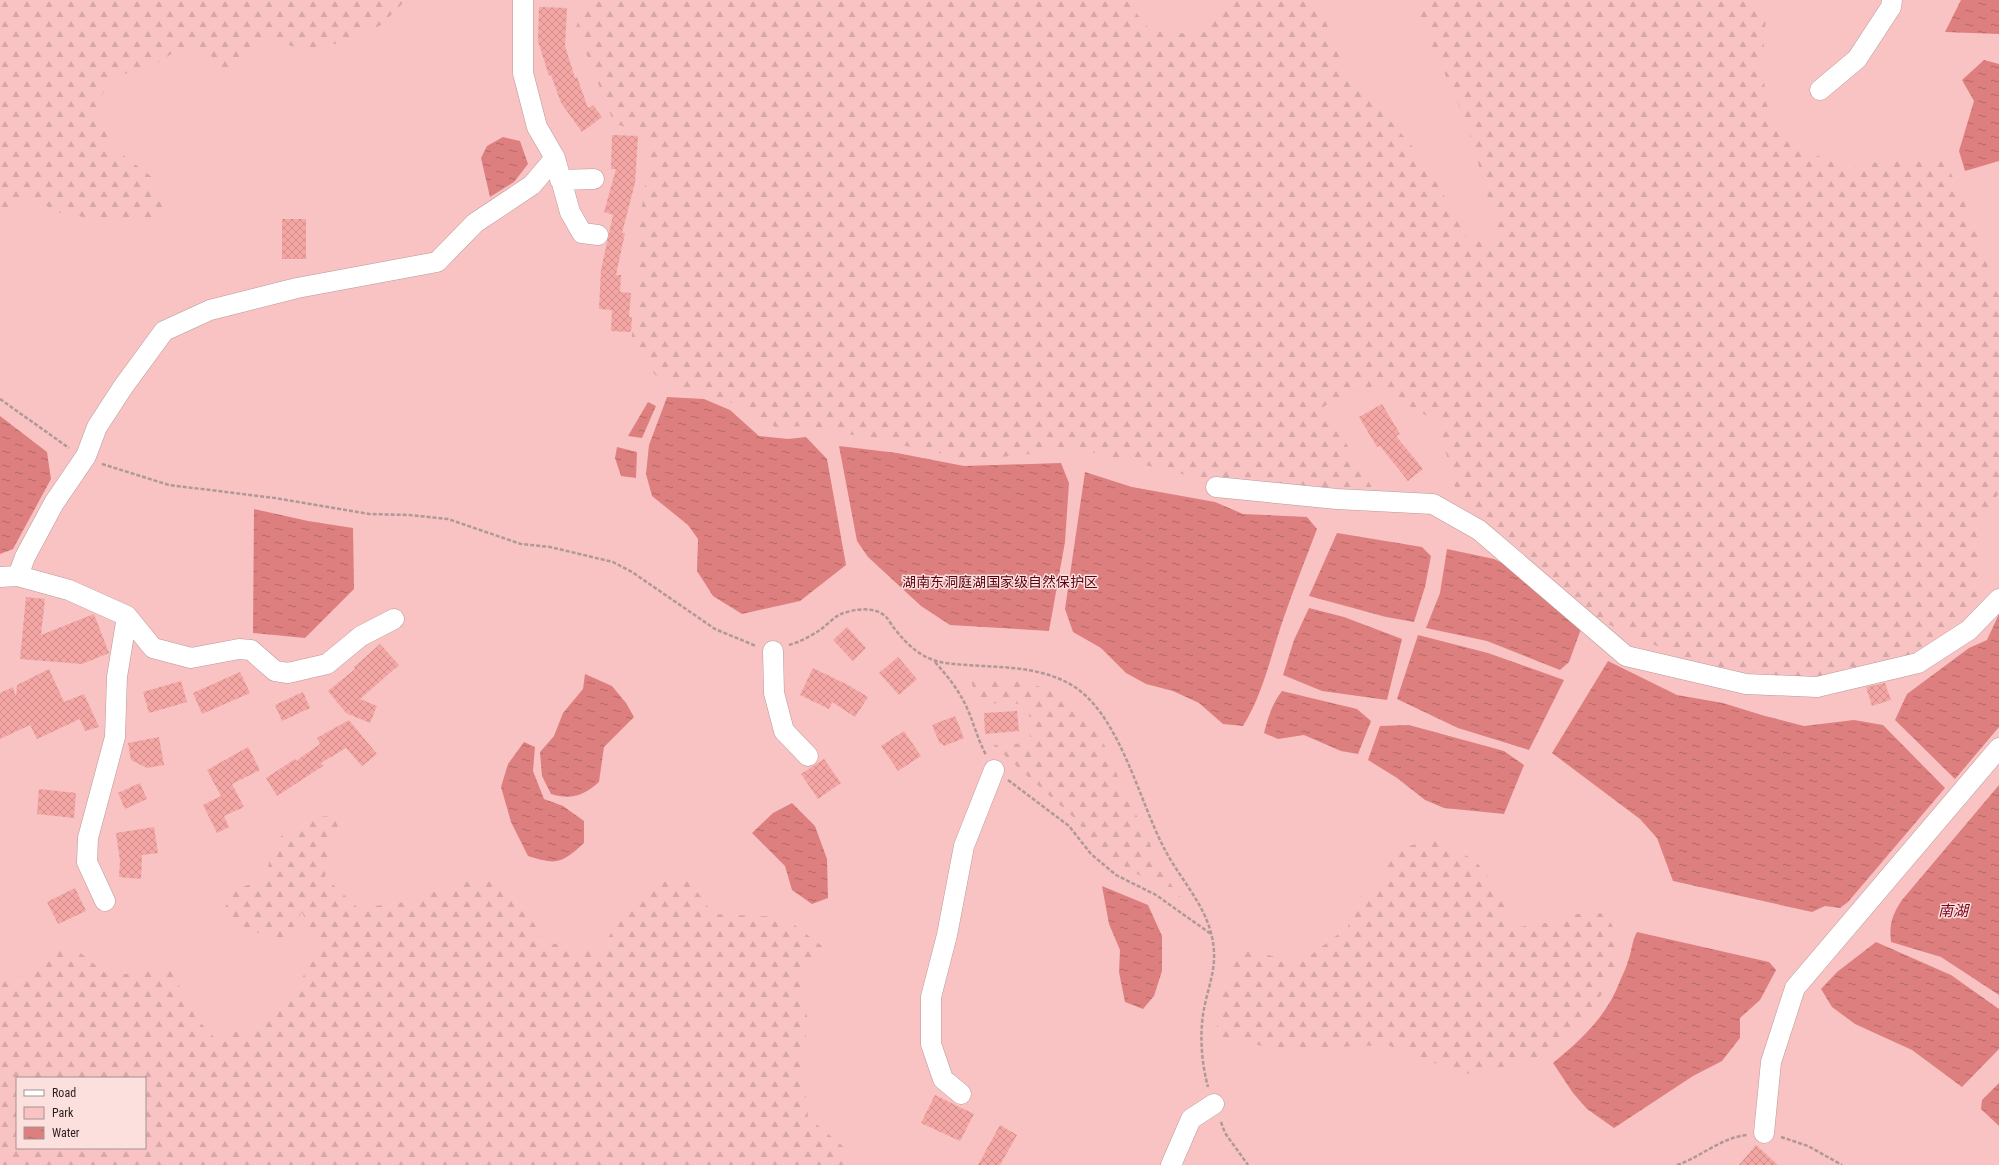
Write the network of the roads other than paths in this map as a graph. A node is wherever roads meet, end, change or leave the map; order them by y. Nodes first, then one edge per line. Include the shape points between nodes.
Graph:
1 (524, 0) edge
2 (1892, 0) edge
3 (1820, 90) dead end
4 (555, 158) junction
5 (594, 179) dead end
6 (560, 180) junction
7 (598, 235) dead end
8 (1216, 488) dead end
9 (9, 576) edge
10 (1999, 599) edge
11 (127, 616) junction
12 (394, 618) dead end
13 (773, 651) road end
14 (1999, 748) edge
15 (808, 756) dead end
16 (994, 770) road end
17 (105, 901) dead end
18 (961, 1094) dead end
19 (1214, 1104) road end
20 (1764, 1133) dead end
21 (1171, 1165) edge

1 - 4 street via 523,73 537,127
2 - 3 street via 1891,7 1857,59
4 - 6 street
4 - 9 street via 532,185 475,222 437,262 297,288 210,310 164,331 97,426 86,456 54,503 25,557
5 - 6 street
6 - 7 street via 570,212 582,233
8 - 10 street via 1337,499 1433,504 1479,530 1626,656 1746,684 1817,687 1918,663 1969,630
9 - 11 street via 69,590
11 - 12 street via 153,648 191,658 239,649 251,650 275,671 288,673 327,664 361,636
11 - 17 street via 117,678 115,737 88,838 87,862
13 - 15 street via 774,693 784,731
14 - 20 street via 1795,988 1771,1062
16 - 18 street via 964,846 947,934 931,997 931,1044 943,1079
19 - 21 street via 1191,1119

